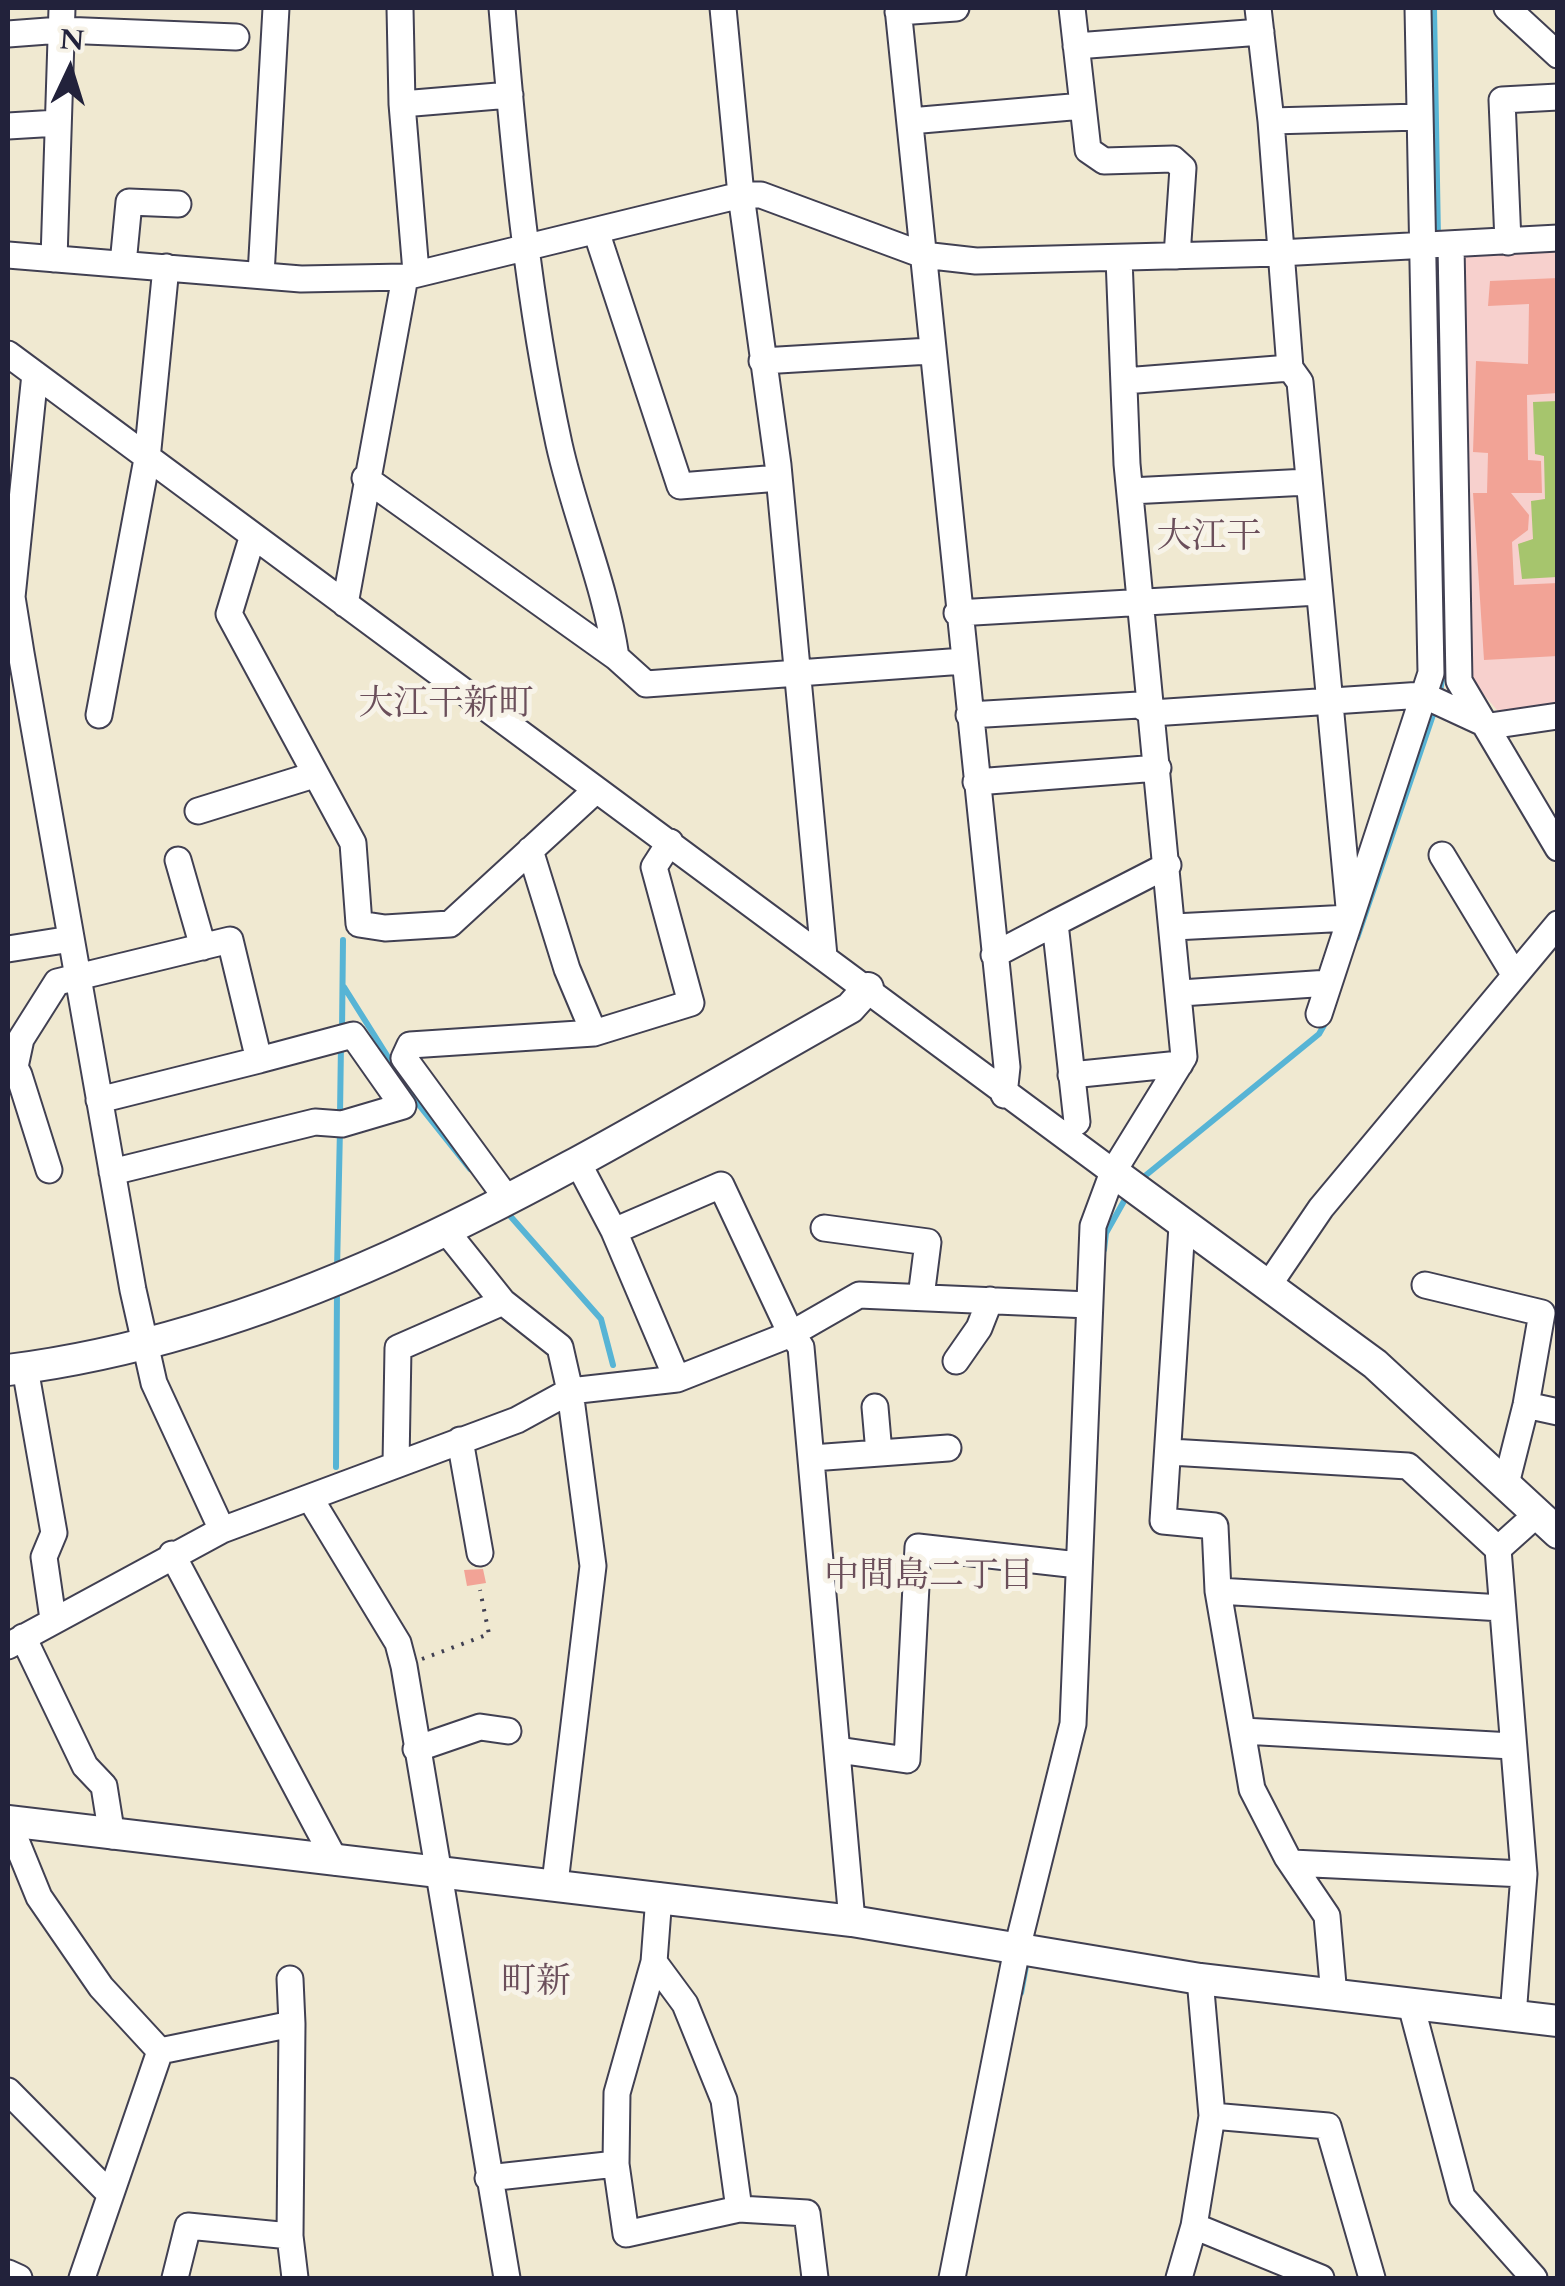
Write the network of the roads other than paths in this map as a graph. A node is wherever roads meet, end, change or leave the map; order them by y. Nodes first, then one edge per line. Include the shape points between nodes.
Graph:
1 (276, 8) edge
2 (400, 8) edge
3 (502, 8) edge
4 (722, 8) edge
5 (956, 8) edge
6 (1072, 8) edge
7 (1418, 8) edge
8 (1507, 8) edge
9 (898, 10) edge
10 (61, 19) edge
11 (1260, 20) edge
12 (8, 34) edge
13 (236, 37) dead end
14 (1076, 46) junction
15 (1558, 55) edge
16 (510, 95) junction
17 (1558, 98) edge
18 (402, 104) junction
19 (1083, 106) junction
20 (1420, 117) junction
21 (910, 121) junction
22 (1271, 121) junction
23 (58, 123) junction
24 (8, 126) edge
25 (741, 195) junction
26 (178, 204) dead end
27 (596, 231) junction
28 (1558, 238) edge
29 (1508, 242) junction
30 (1422, 245) junction
31 (1452, 245) junction
32 (527, 248) junction
33 (1279, 253) junction
34 (8, 255) edge
35 (924, 255) junction
36 (1176, 256) junction
37 (1119, 258) junction
38 (54, 259) junction
39 (124, 264) junction
40 (166, 267) junction
41 (261, 275) junction
42 (410, 275) junction
43 (930, 351) junction
44 (8, 354) edge
45 (762, 361) junction
46 (1290, 368) junction
47 (35, 374) junction
48 (1124, 381) junction
49 (148, 459) junction
50 (365, 478) junction
51 (779, 478) junction
52 (1308, 482) junction
53 (1130, 491) junction
54 (252, 538) junction
55 (1318, 592) junction
56 (1141, 603) junction
57 (344, 604) junction
58 (957, 613) junction
59 (616, 656) junction
60 (964, 661) junction
61 (797, 672) junction
62 (1423, 696) junction
63 (1328, 702) junction
64 (969, 714) junction
65 (1152, 714) junction
66 (99, 715) dead end
67 (1558, 716) edge
68 (1490, 726) junction
69 (1158, 768) junction
70 (314, 775) junction
71 (976, 782) junction
72 (595, 791) junction
73 (198, 811) dead end
74 (670, 842) junction
75 (1558, 848) edge
76 (530, 850) junction
77 (1442, 855) dead end
78 (178, 860) dead end
79 (1168, 866) junction
80 (1350, 918) junction
81 (1054, 923) junction
82 (1558, 924) edge
83 (1174, 927) junction
84 (70, 938) junction
85 (204, 948) junction
86 (8, 949) edge
87 (994, 955) junction
88 (824, 956) junction
89 (1514, 974) junction
90 (80, 977) junction
91 (1329, 984) junction
92 (868, 988) junction
93 (1181, 993) junction
94 (1319, 1014) dead end
95 (594, 1033) junction
96 (258, 1060) junction
97 (10, 1063) edge
98 (1180, 1064) junction
99 (1072, 1075) junction
100 (1004, 1095) junction
101 (99, 1100) junction
102 (1077, 1122) dead end
103 (577, 1161) junction
104 (49, 1170) dead end
105 (112, 1172) junction
106 (1113, 1172) junction
107 (508, 1200) junction
108 (1182, 1226) junction
109 (824, 1228) dead end
110 (614, 1231) junction
111 (447, 1232) junction
112 (1424, 1285) dead end
113 (1268, 1286) junction
114 (920, 1297) junction
115 (990, 1300) junction
116 (503, 1302) junction
117 (1089, 1305) junction
118 (791, 1334) junction
119 (145, 1344) junction
120 (956, 1361) dead end
121 (16, 1369) edge
122 (677, 1379) junction
123 (570, 1391) junction
124 (1526, 1405) junction
125 (875, 1408) dead end
126 (1558, 1412) edge
127 (460, 1440) junction
128 (948, 1448) dead end
129 (1170, 1452) junction
130 (879, 1453) junction
131 (812, 1458) junction
132 (396, 1464) junction
133 (1506, 1484) junction
134 (310, 1498) junction
135 (1548, 1524) edge
136 (222, 1530) junction
137 (1498, 1549) junction
138 (480, 1553) dead end
139 (172, 1554) junction
140 (1078, 1565) junction
141 (1218, 1591) junction
142 (1502, 1608) junction
143 (53, 1620) junction
144 (15, 1642) edge
145 (508, 1730) dead end
146 (1243, 1731) junction
147 (1512, 1746) junction
148 (416, 1749) junction
149 (838, 1750) junction
150 (8, 1821) edge
151 (112, 1836) junction
152 (336, 1862) junction
153 (1292, 1863) junction
154 (440, 1872) junction
155 (1524, 1874) junction
156 (556, 1883) junction
157 (658, 1896) junction
158 (852, 1921) junction
159 (1025, 1950) junction
160 (654, 1962) junction
161 (1200, 1979) junction
162 (290, 1980) dead end
163 (1334, 1996) junction
164 (1411, 2004) junction
165 (1513, 2016) junction
166 (1558, 2021) edge
167 (292, 2024) junction
168 (160, 2051) junction
169 (8, 2091) edge
170 (1212, 2116) junction
171 (616, 2164) junction
172 (488, 2178) junction
173 (108, 2192) junction
174 (739, 2209) junction
175 (1194, 2226) junction
176 (290, 2236) junction
177 (8, 2273) edge
178 (19, 2278) edge
179 (82, 2278) edge
180 (176, 2278) edge
181 (295, 2278) edge
182 (506, 2278) edge
183 (815, 2278) edge
184 (952, 2278) edge
185 (1179, 2278) edge
186 (1321, 2278) edge
187 (1372, 2278) edge
188 (1534, 2278) edge

1 - 41 street
2 - 18 street
3 - 16 street
4 - 25 street
5 - 9 street
6 - 14 street
7 - 20 street
8 - 15 street
9 - 21 street
10 - 12 street
10 - 13 street
10 - 23 street
11 - 14 street
11 - 22 street
14 - 19 street
16 - 18 street
16 - 32 street
17 - 29 street via 1502,100
18 - 42 street
19 - 21 street
19 - 36 street via 1088,150 1104,162 1174,159 1183,168
20 - 22 street
20 - 30 street
21 - 35 street
22 - 33 street
23 - 24 street
23 - 38 street
25 - 27 street
25 - 35 street via 761,196
25 - 45 street
26 - 39 street via 128,202
27 - 32 street
27 - 51 street via 680,486
28 - 29 street
29 - 31 street
30 - 31 street
30 - 33 street
30 - 62 street via 1431,673
31 - 68 street via 1460,681
32 - 42 street
32 - 59 street via 560,448
33 - 36 street
33 - 46 street
34 - 38 street
35 - 37 street via 976,262
35 - 43 street
36 - 37 street
37 - 48 street
38 - 39 street
39 - 40 street
40 - 41 street
40 - 49 street
41 - 42 street
42 - 50 street
43 - 45 street
43 - 58 street
44 - 47 street
45 - 51 street
46 - 48 street
46 - 52 street via 1300,382
47 - 49 street
47 - 84 street via 12,597
48 - 53 street
49 - 54 street
49 - 66 street
50 - 57 street
50 - 59 street
51 - 61 street
52 - 53 street
52 - 55 street
53 - 56 street
54 - 57 street
54 - 70 street via 230,614
55 - 56 street
55 - 63 street
56 - 58 street
56 - 65 street
57 - 72 street
58 - 60 street
59 - 61 street via 646,684
60 - 61 street
60 - 64 street
61 - 88 street
62 - 63 street
62 - 68 street
62 - 80 street
63 - 65 street
63 - 80 street
64 - 65 street via 1138,705
64 - 71 street
65 - 69 street
67 - 68 street
68 - 75 street via 1496,749
69 - 71 street
69 - 79 street
70 - 73 street
70 - 76 street via 353,843 359,924 450,924
71 - 87 street
72 - 74 street
72 - 76 street
74 - 88 street
74 - 95 street via 654,867 691,1003
76 - 95 street
77 - 89 street
78 - 85 street
79 - 81 street
79 - 83 street
80 - 83 street
80 - 91 street
81 - 87 street
81 - 99 street
82 - 89 street
83 - 93 street
84 - 86 street
84 - 90 street
85 - 90 street
85 - 96 street via 230,940
87 - 100 street
88 - 92 street
89 - 113 street via 1321,1208
90 - 97 street via 56,982
90 - 101 street
91 - 93 street
91 - 94 street
92 - 100 street
92 - 103 street via 850,1008
93 - 98 street
95 - 107 street via 410,1045 404,1058
96 - 101 street
96 - 105 street via 353,1035 402,1106
97 - 104 street
98 - 99 street
98 - 106 street
99 - 102 street
100 - 106 street
101 - 105 street
103 - 107 street
103 - 110 street
105 - 119 street
106 - 108 street
106 - 117 street via 1092,1226
107 - 111 street
108 - 113 street
108 - 129 street
109 - 114 street via 928,1242
110 - 118 street via 721,1185
110 - 122 street
111 - 116 street
111 - 119 street via 323,1287
112 - 124 street via 1542,1313
113 - 133 street via 1375,1364
114 - 115 street
114 - 118 street via 859,1295
115 - 117 street
115 - 120 street
116 - 123 street via 560,1347
116 - 132 street via 398,1348
117 - 140 street
118 - 122 street
118 - 131 street via 801,1346
119 - 121 street
119 - 136 street via 154,1383
121 - 143 street via 54,1533 44,1557
122 - 123 street
123 - 127 street
123 - 156 street via 593,1566
124 - 126 street
124 - 133 street
125 - 130 street
127 - 132 street
127 - 138 street
128 - 130 street
129 - 137 street via 1408,1466
129 - 141 street via 1162,1522 1215,1526
130 - 131 street
131 - 149 street
132 - 134 street
133 - 135 street
134 - 136 street
134 - 148 street via 398,1643
135 - 137 street
136 - 139 street
137 - 142 street
139 - 143 street
139 - 152 street
140 - 149 street via 918,1547 907,1760
140 - 159 street via 1073,1724
141 - 142 street
141 - 146 street
142 - 147 street
143 - 144 street
144 - 151 street via 85,1766 104,1786
145 - 148 street via 480,1727
146 - 147 street
146 - 153 street via 1252,1789
147 - 155 street
148 - 154 street
149 - 158 street
150 - 151 street
150 - 168 street via 39,1898 102,1987
151 - 152 street
152 - 154 street
153 - 155 street
153 - 163 street via 1327,1916
154 - 156 street
154 - 172 street
155 - 165 street
156 - 157 street
157 - 158 street
157 - 160 street
158 - 159 street
159 - 161 street
159 - 184 street
160 - 171 street via 617,2093
160 - 174 street via 686,2004 724,2100
161 - 163 street
161 - 170 street
162 - 167 street
163 - 164 street
164 - 165 street
164 - 188 street via 1462,2197
165 - 166 street
167 - 168 street
167 - 176 street
168 - 173 street
169 - 173 street
170 - 175 street
170 - 187 street via 1328,2126
171 - 172 street
171 - 174 street via 626,2234
172 - 182 street
173 - 179 street
174 - 183 street via 807,2212
175 - 185 street
175 - 186 street
176 - 180 street via 188,2226
176 - 181 street
177 - 178 street

